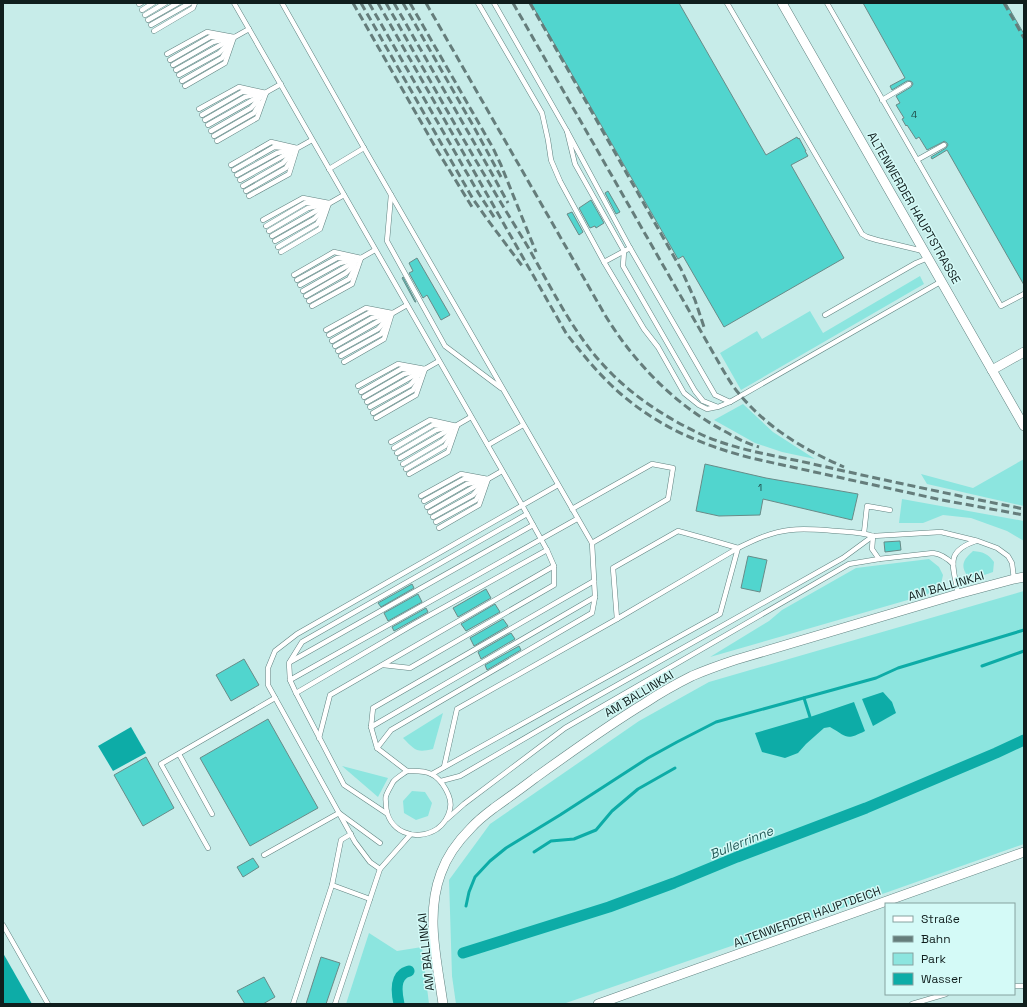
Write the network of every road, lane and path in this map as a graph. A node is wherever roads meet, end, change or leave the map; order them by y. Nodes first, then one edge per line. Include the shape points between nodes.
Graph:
1 (153, 3) edge
2 (165, 3) edge
3 (178, 3) edge
4 (190, 3) edge
5 (195, 3) edge
6 (234, 3) edge
7 (282, 3) edge
8 (478, 3) edge
9 (494, 3) edge
10 (727, 3) edge
11 (782, 3) edge
12 (827, 3) edge
13 (142, 10) dead end
14 (145, 15) dead end
15 (148, 20) dead end
16 (151, 25) dead end
17 (249, 29) junction
18 (154, 30) dead end
19 (234, 37) junction
20 (167, 54) dead end
21 (170, 60) dead end
22 (173, 65) dead end
23 (176, 70) dead end
24 (179, 75) dead end
25 (182, 81) dead end
26 (280, 84) junction
27 (909, 84) dead end
28 (185, 86) dead end
29 (266, 93) junction
30 (882, 100) junction
31 (199, 109) dead end
32 (202, 115) dead end
33 (205, 120) dead end
34 (208, 125) dead end
35 (211, 130) dead end
36 (567, 131) junction
37 (214, 136) dead end
38 (312, 140) junction
39 (217, 141) dead end
40 (944, 145) dead end
41 (297, 148) junction
42 (364, 148) junction
43 (917, 160) junction
44 (231, 165) dead end
45 (329, 169) junction
46 (234, 170) dead end
47 (237, 175) dead end
48 (240, 180) dead end
49 (243, 186) dead end
50 (246, 191) dead end
51 (344, 195) junction
52 (392, 195) junction
53 (249, 196) dead end
54 (329, 203) junction
55 (263, 220) dead end
56 (266, 226) dead end
57 (269, 231) dead end
58 (272, 236) dead end
59 (275, 241) dead end
60 (278, 247) dead end
61 (630, 248) junction
62 (375, 250) junction
63 (624, 251) junction
64 (281, 252) dead end
65 (926, 254) junction
66 (361, 258) junction
67 (604, 262) junction
68 (294, 275) dead end
69 (297, 280) dead end
70 (942, 281) junction
71 (300, 286) dead end
72 (303, 291) dead end
73 (1024, 294) edge
74 (306, 296) dead end
75 (309, 301) dead end
76 (407, 305) junction
77 (312, 306) dead end
78 (392, 313) junction
79 (826, 315) dead end
80 (326, 330) dead end
81 (329, 335) dead end
82 (332, 340) dead end
83 (335, 346) dead end
84 (338, 351) dead end
85 (1024, 352) edge
86 (341, 356) dead end
87 (439, 361) junction
88 (344, 362) dead end
89 (425, 369) junction
90 (992, 370) junction
91 (358, 386) dead end
92 (504, 391) junction
93 (361, 392) dead end
94 (364, 397) dead end
95 (367, 402) dead end
96 (730, 402) junction
97 (370, 407) dead end
98 (718, 407) junction
99 (373, 412) dead end
100 (472, 417) junction
101 (376, 418) dead end
102 (523, 425) junction
103 (457, 426) junction
104 (1024, 426) edge
105 (391, 442) dead end
106 (488, 445) junction
107 (394, 448) dead end
108 (396, 453) dead end
109 (400, 458) dead end
110 (402, 464) dead end
111 (406, 469) dead end
112 (502, 471) junction
113 (409, 474) dead end
114 (488, 479) junction
115 (558, 485) junction
116 (421, 496) dead end
117 (424, 502) dead end
118 (522, 505) junction
119 (427, 507) dead end
120 (572, 509) junction
121 (890, 510) dead end
122 (430, 512) dead end
123 (527, 514) junction
124 (433, 517) dead end
125 (577, 519) junction
126 (436, 522) dead end
127 (533, 526) junction
128 (439, 528) dead end
129 (864, 533) junction
130 (873, 536) junction
131 (541, 539) junction
132 (978, 541) junction
133 (592, 543) junction
134 (738, 548) junction
135 (547, 550) junction
136 (879, 559) junction
137 (953, 564) junction
138 (554, 566) junction
139 (1024, 577) edge
140 (1014, 579) junction
141 (594, 581) junction
142 (958, 594) junction
143 (595, 597) junction
144 (617, 619) junction
145 (289, 663) junction
146 (382, 665) junction
147 (290, 680) junction
148 (296, 693) junction
149 (275, 698) junction
150 (371, 727) junction
151 (319, 738) junction
152 (377, 748) junction
153 (179, 754) junction
154 (444, 767) junction
155 (408, 771) junction
156 (432, 774) junction
157 (441, 781) junction
158 (339, 813) junction
159 (386, 813) junction
160 (212, 814) dead end
161 (447, 820) junction
162 (351, 834) junction
163 (410, 835) junction
164 (380, 843) dead end
165 (208, 848) dead end
166 (1024, 852) edge
167 (264, 855) dead end
168 (380, 869) junction
169 (332, 885) junction
170 (370, 899) junction
171 (3, 926) edge
172 (943, 995) edge
173 (48, 1004) edge
174 (293, 1004) edge
175 (335, 1004) edge
176 (443, 1004) edge
177 (598, 1004) edge
178 (912, 1004) edge

1 - 13 lane
2 - 14 lane
3 - 15 lane
4 - 16 lane
5 - 18 lane via 193,8
6 - 17 lane
7 - 42 lane
8 - 67 lane via 542,113 551,160
9 - 36 lane
10 - 65 lane via 862,234
11 - 65 street, ALTENWERDER HAUPTSTRASSE
12 - 30 lane
17 - 19 lane
17 - 26 lane
19 - 20 lane via 207,32
19 - 21 lane via 210,37
19 - 22 lane via 213,42
19 - 23 lane
19 - 24 lane via 219,53
19 - 25 lane via 222,58
19 - 28 lane via 225,63
26 - 29 lane
26 - 38 lane
27 - 30 lane
29 - 31 lane via 239,87
29 - 32 lane via 242,92
29 - 33 lane via 245,98
29 - 34 lane
29 - 35 lane via 251,108
29 - 37 lane via 254,113
29 - 39 lane via 257,118
30 - 43 lane
36 - 61 lane
36 - 63 lane via 575,164
38 - 41 lane
38 - 45 lane
40 - 43 lane
41 - 44 lane via 271,142
41 - 46 lane via 274,147
41 - 47 lane via 277,153
41 - 48 lane
41 - 49 lane via 283,163
41 - 50 lane via 286,168
41 - 53 lane via 289,174
42 - 45 lane
42 - 52 lane
43 - 73 lane via 1002,306
45 - 51 lane
51 - 54 lane
51 - 62 lane
52 - 92 lane
52 - 92 lane via 387,241 445,346
54 - 55 lane via 302,198
54 - 56 lane via 306,203
54 - 57 lane via 308,208
54 - 58 lane
54 - 59 lane via 314,219
54 - 60 lane via 317,224
54 - 64 lane via 320,229
61 - 63 lane
61 - 96 lane via 715,395
62 - 66 lane
62 - 76 lane
63 - 67 lane
63 - 98 lane via 623,266 695,391 703,401
65 - 70 street, ALTENWERDER HAUPTSTRASSE
65 - 79 lane
66 - 68 lane via 334,252
66 - 69 lane via 337,258
66 - 71 lane via 340,263
66 - 72 lane
66 - 74 lane via 346,273
66 - 75 lane via 349,279
66 - 77 lane via 352,284
67 - 98 lane via 684,393 707,409
70 - 90 street, ALTENWERDER HAUPTSTRASSE
70 - 96 lane
76 - 78 lane
76 - 87 lane
78 - 80 lane via 366,308
78 - 81 lane via 369,313
78 - 82 lane via 372,318
78 - 83 lane
78 - 84 lane via 378,329
78 - 86 lane via 381,334
78 - 88 lane via 384,339
85 - 90 street
87 - 89 lane
87 - 100 lane
89 - 91 lane via 398,364
89 - 93 lane via 401,369
89 - 94 lane via 404,374
89 - 95 lane
89 - 97 lane via 410,385
89 - 99 lane via 413,390
89 - 101 lane via 416,395
90 - 104 street, ALTENWERDER HAUPTSTRASSE
92 - 102 lane
96 - 98 lane
100 - 103 lane
100 - 106 lane
102 - 106 lane
102 - 115 lane
103 - 105 lane via 430,420
103 - 107 lane via 433,425
103 - 108 lane via 436,430
103 - 109 lane
103 - 110 lane via 442,441
103 - 111 lane via 445,446
103 - 113 lane via 448,452
106 - 112 lane
112 - 114 lane
112 - 118 lane
114 - 116 lane via 461,474
114 - 117 lane via 464,479
114 - 119 lane via 467,484
114 - 122 lane
114 - 124 lane via 473,495
114 - 126 lane via 476,500
114 - 128 lane via 479,505
115 - 118 lane
115 - 120 lane
118 - 123 lane
118 - 149 lane via 297,634 275,651 268,668 268,685
120 - 125 lane
120 - 133 lane via 652,464 673,468 668,499
121 - 129 lane via 867,506
123 - 127 lane
123 - 145 lane via 302,642
125 - 131 lane
125 - 133 lane
127 - 131 lane
127 - 145 lane
129 - 130 lane
129 - 134 lane via 789,530 756,539
130 - 132 lane via 941,532
130 - 136 lane via 872,549
130 - 157 lane via 843,558 460,776
131 - 135 lane
131 - 147 lane
132 - 137 lane via 959,549
132 - 140 lane via 997,548 1008,556 1012,562
133 - 141 lane
134 - 144 lane
134 - 144 lane via 678,531 613,568
134 - 154 lane via 720,614
135 - 138 lane
135 - 148 lane
136 - 137 lane via 933,553 939,554
136 - 161 lane via 849,564 565,728 464,804
137 - 142 lane
138 - 146 lane
138 - 146 lane via 554,585 417,664 410,668
139 - 140 street, AM BALLINKAI
140 - 142 street, AM BALLINKAI
141 - 143 lane
141 - 150 lane via 373,708
142 - 176 street, AM BALLINKAI via 715,666 692,676 614,723 482,817 455,846 441,872 434,896 433,933
143 - 150 lane
143 - 152 lane via 592,614 391,730
144 - 154 lane via 457,709
145 - 147 lane
146 - 151 lane via 330,695
147 - 148 lane
148 - 151 lane
149 - 153 lane
149 - 158 lane
150 - 152 lane
151 - 159 lane via 344,785
152 - 155 lane
153 - 160 lane
153 - 165 lane via 161,764
154 - 156 lane
155 - 156 lane
155 - 159 lane via 394,781 386,796
156 - 157 lane
157 - 161 lane via 449,795 451,807
158 - 162 lane
158 - 164 lane
158 - 167 lane
159 - 163 lane via 395,827
161 - 163 lane via 430,833
162 - 168 lane via 370,862
162 - 169 lane via 341,840
163 - 168 lane
166 - 177 street, ALTENWERDER HAUPTDEICH
168 - 170 lane
169 - 170 lane
169 - 174 lane
170 - 175 lane
171 - 173 lane
172 - 178 lane

